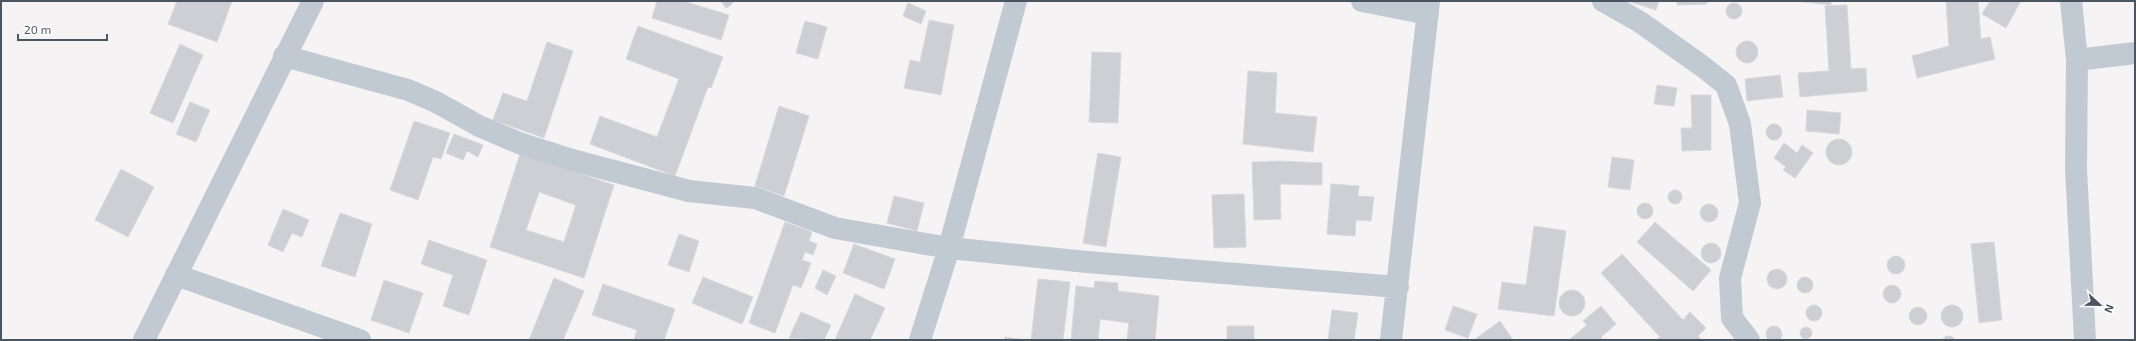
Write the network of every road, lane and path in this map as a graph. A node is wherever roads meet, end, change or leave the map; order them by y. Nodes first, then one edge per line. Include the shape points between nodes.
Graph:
1 (313, 1) edge
2 (1016, 1) edge
3 (1362, 1) edge
4 (1603, 1) edge
5 (2071, 1) edge
6 (1429, 8) edge
7 (2135, 53) edge
8 (284, 56) junction
9 (2078, 60) junction
10 (948, 248) junction
11 (176, 275) junction
12 (1398, 287) junction
13 (144, 340) edge
14 (360, 340) edge
15 (920, 340) edge
16 (1391, 340) edge
17 (1749, 340) edge
18 (2085, 340) edge

1 - 8 street
2 - 10 street
3 - 6 street
4 - 17 street via 1640,22 1726,86 1740,124 1750,203 1730,278 1732,318
5 - 9 street
6 - 12 street
7 - 9 street
8 - 10 street via 408,90 479,126 572,160 689,191 755,198 835,228
8 - 11 street
9 - 18 street via 2076,169
10 - 12 street
10 - 15 street
11 - 13 street
11 - 14 street
12 - 16 street

